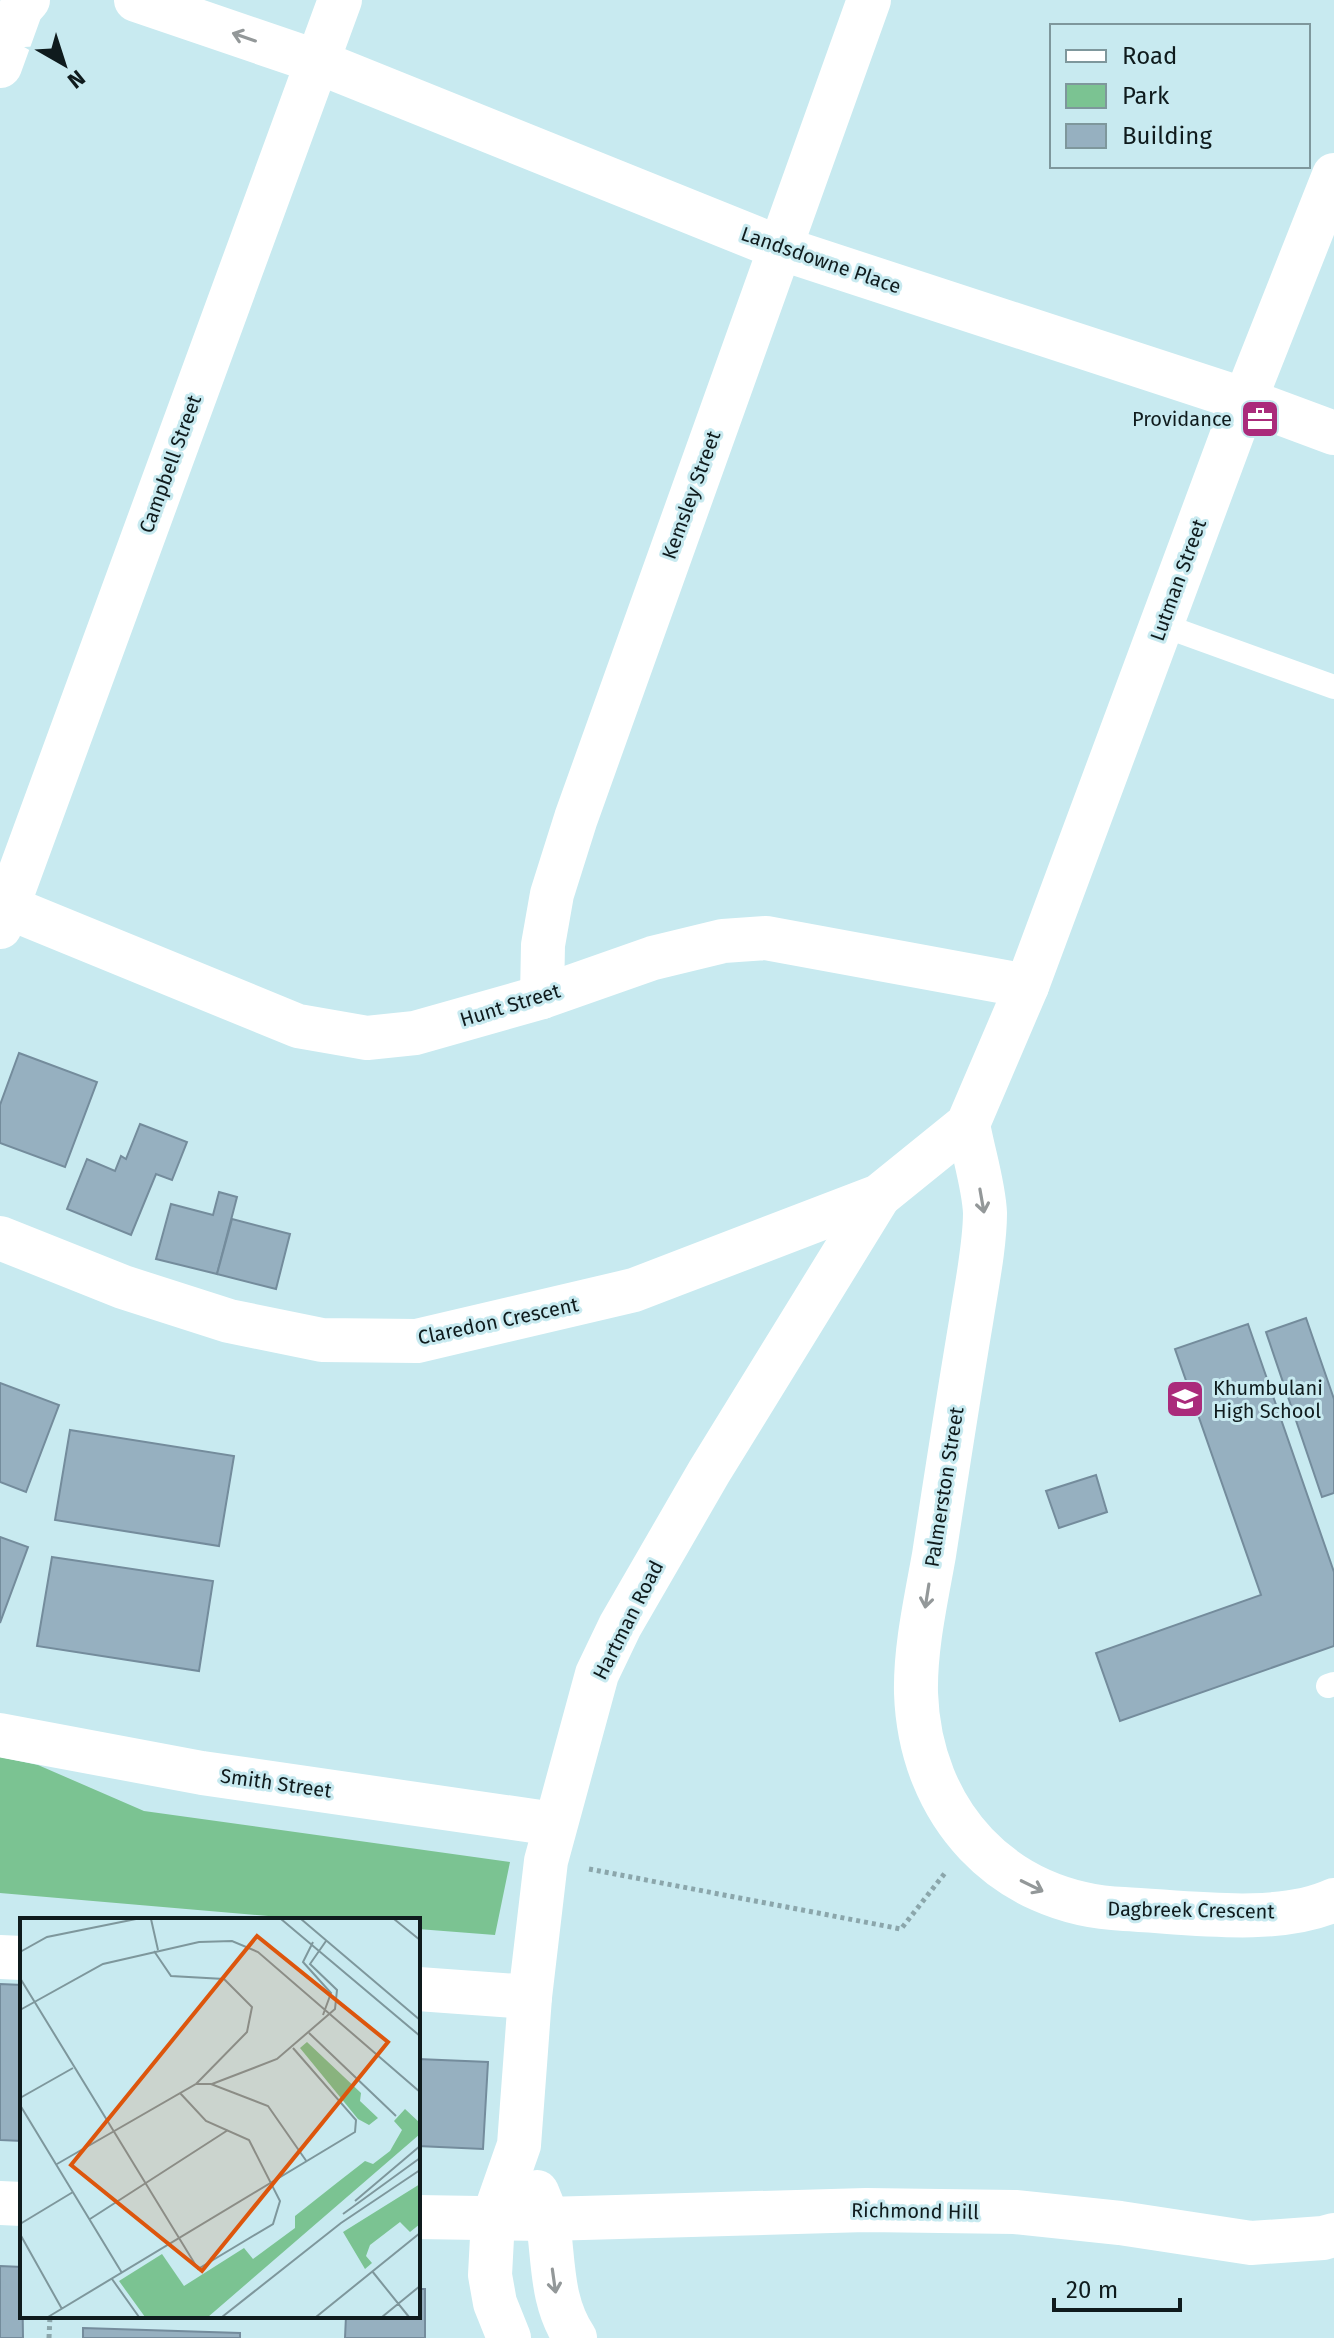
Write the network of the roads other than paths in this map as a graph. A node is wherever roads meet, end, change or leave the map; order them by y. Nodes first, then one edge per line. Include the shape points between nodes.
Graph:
1 (28, 0) edge
2 (136, 0) edge
3 (340, 0) edge
4 (869, 0) edge
5 (318, 62) junction
6 (0, 66) edge
7 (1334, 175) edge
8 (780, 248) junction
9 (1245, 400) junction
10 (1334, 433) edge
11 (1162, 625) junction
12 (1334, 687) edge
13 (2, 913) edge
14 (1027, 986) junction
15 (542, 997) junction
16 (968, 1124) junction
17 (879, 1196) junction
18 (0, 1238) edge
19 (0, 1735) edge
20 (970, 1840) joint
21 (550, 1842) junction
22 (1334, 1900) edge
23 (0, 1957) edge
24 (20, 1958) edge
25 (420, 1989) edge
26 (530, 1997) junction
27 (519, 2145) junction
28 (0, 2203) edge
29 (20, 2204) edge
30 (420, 2217) edge
31 (493, 2219) junction
32 (547, 2219) junction
33 (1334, 2235) edge
34 (509, 2338) edge
35 (575, 2338) edge

1 - 6 street
5 -> 2 street, Landsdowne Place
3 - 5 street, Campbell Street
4 - 8 street, Kemsley Street
5 - 8 street, Landsdowne Place
5 - 13 street, Campbell Street
7 - 9 street, Lutman Street
8 - 9 street, Landsdowne Place
8 - 15 street, Kemsley Street via 576,818 547,919
9 - 10 street, Landsdowne Place
9 - 11 street, Lutman Street
11 - 12 lane
11 - 14 street, Lutman Street
13 - 15 street, Hunt Street via 298,1026 367,1038 415,1033
14 - 15 street, Hunt Street via 766,938 723,941 653,958
14 - 16 street
16 - 17 street, Claredon Crescent
16 -> 20 street, Palmerston Street via 985,1213 916,1693 924,1752 944,1803
17 - 18 street, Claredon Crescent via 634,1290 417,1341 322,1340 229,1321 123,1287
17 - 21 street, Hartman Road via 620,1626 597,1674
19 - 21 street, Smith Street
20 -> 22 street, Dagbreek Crescent via 1008,1874 1049,1895 1101,1908 1267,1915
21 - 26 street, Hartman Road
23 - 24 street
25 - 26 street
26 - 27 street, Hartman Road
27 - 31 street, Hartman Road
27 - 32 street, Hartman Road
28 - 29 street
30 - 31 street, Richmond Hill
31 - 32 street, Richmond Hill
31 - 34 street, Hartman Road via 490,2275
32 - 33 street, Richmond Hill via 866,2210 1015,2212 1251,2243
32 -> 35 street, Hartman Road via 556,2297

